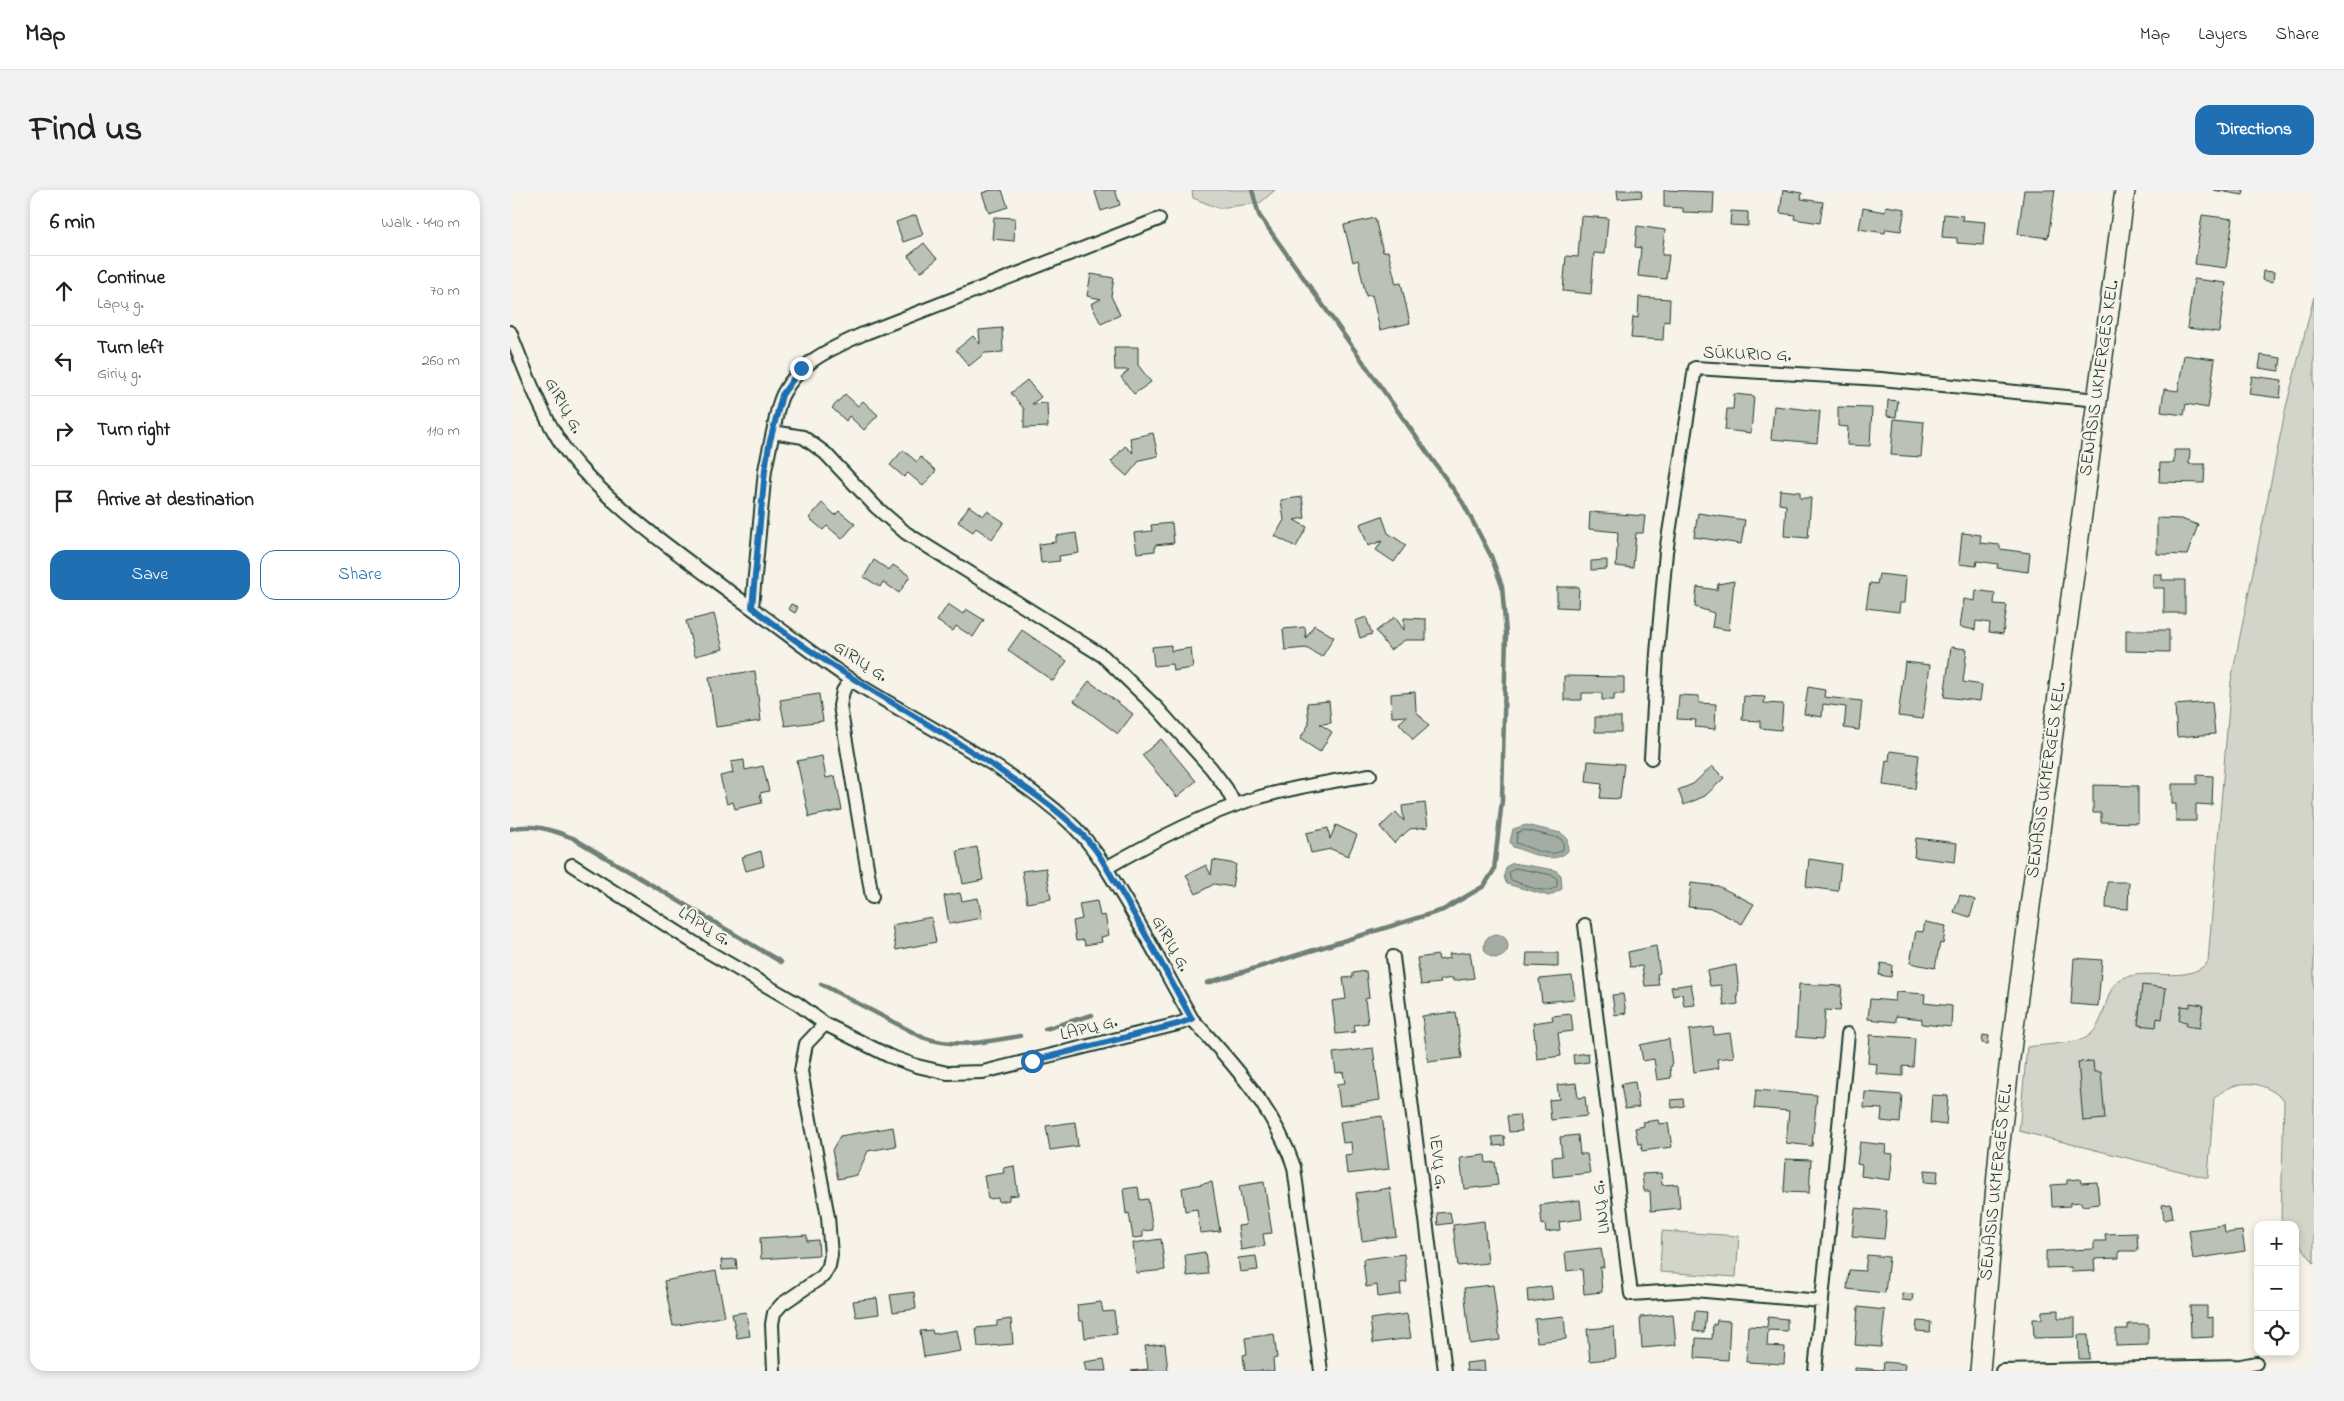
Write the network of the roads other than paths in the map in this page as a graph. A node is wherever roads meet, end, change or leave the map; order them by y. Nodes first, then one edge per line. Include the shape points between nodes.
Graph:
1 (2126, 190) edge
2 (1159, 219) dead end
3 (510, 332) edge
4 (2098, 400) junction
5 (773, 432) junction
6 (752, 607) junction
7 (851, 679) junction
8 (1651, 758) dead end
9 (1370, 775) dead end
10 (1235, 805) junction
11 (572, 865) dead end
12 (1106, 868) junction
13 (872, 897) dead end
14 (1585, 926) dead end
15 (1393, 957) dead end
16 (1192, 1019) junction
17 (825, 1024) junction
18 (1848, 1034) dead end
19 (1821, 1301) junction
20 (2256, 1362) dead end
21 (774, 1371) edge
22 (1321, 1371) edge
23 (1445, 1371) edge
24 (1815, 1371) edge
25 (1985, 1371) edge
26 (2002, 1371) edge

1 - 4 main road, SENASIS UKMERGĖS KEL.
2 - 5 street via 862,334 820,354 801,368 782,395
3 - 6 street, GIRIŲ G. via 547,418 579,467 663,543
4 - 8 street, SŪKURIO G. via 1881,379 1695,368 1666,552
4 - 25 main road, SENASIS UKMERGĖS KEL. via 2005,1102 1990,1238
5 - 6 street via 765,470
5 - 10 street via 803,437 825,453 876,507 906,533 1102,656 1158,709 1211,768
6 - 7 street, GIRIŲ G.
7 - 12 street, GIRIŲ G. via 962,745 1028,790 1068,821 1094,849
7 - 13 street via 843,691 840,706
9 - 10 street via 1282,791
10 - 12 street via 1184,827
11 - 17 street, LAPŲ G. via 707,951 798,1004
12 - 16 street, GIRIŲ G.
14 - 19 street, LINŲ G. via 1631,1294 1694,1290
15 - 23 street, IEVŲ G.
16 - 17 street, LAPŲ G. via 1032,1061 982,1072 947,1073 889,1056
16 - 22 street via 1253,1092 1287,1145 1294,1167
17 - 21 street via 806,1044 801,1071 828,1216 831,1256 823,1276 774,1313
18 - 19 street
19 - 24 street
20 - 26 street via 2241,1366

